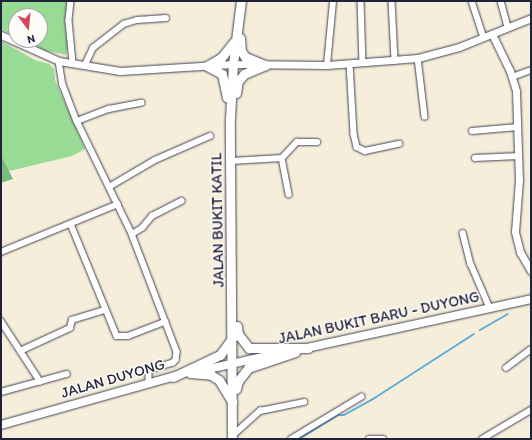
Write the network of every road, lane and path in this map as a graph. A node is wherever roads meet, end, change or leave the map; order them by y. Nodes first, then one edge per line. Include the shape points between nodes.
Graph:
1 (71, 1) edge
2 (241, 1) edge
3 (333, 1) edge
4 (361, 1) edge
5 (392, 1) edge
6 (472, 1) edge
7 (501, 1) edge
8 (166, 18) dead end
9 (531, 18) edge
10 (238, 21) junction
11 (508, 28) junction
12 (492, 34) junction
13 (1, 35) edge
14 (237, 35) junction
15 (484, 37) junction
16 (418, 58) junction
17 (59, 61) junction
18 (395, 61) junction
19 (73, 63) junction
20 (363, 63) junction
21 (233, 64) junction
22 (350, 64) junction
23 (85, 65) junction
24 (265, 65) junction
25 (327, 65) junction
26 (207, 66) junction
27 (531, 70) edge
28 (512, 77) junction
29 (141, 103) dead end
30 (425, 117) dead end
31 (230, 119) junction
32 (77, 121) junction
33 (518, 128) junction
34 (472, 131) dead end
35 (210, 136) dead end
36 (317, 142) dead end
37 (399, 144) dead end
38 (519, 156) junction
39 (282, 158) junction
40 (475, 158) dead end
41 (231, 161) junction
42 (109, 187) junction
43 (290, 194) dead end
44 (181, 201) dead end
45 (118, 204) junction
46 (71, 224) junction
47 (463, 233) dead end
48 (132, 234) junction
49 (1, 252) edge
50 (531, 271) edge
51 (531, 299) edge
52 (234, 305) junction
53 (490, 308) junction
54 (105, 310) junction
55 (1, 321) edge
56 (165, 322) junction
57 (233, 336) junction
58 (308, 348) junction
59 (531, 349) edge
60 (20, 351) junction
61 (234, 363) junction
62 (506, 368) dead end
63 (190, 373) junction
64 (66, 374) dead end
65 (173, 377) junction
66 (40, 382) junction
67 (150, 384) junction
68 (1, 392) edge
69 (361, 397) dead end
70 (304, 402) dead end
71 (232, 404) junction
72 (531, 410) edge
73 (1, 424) edge
74 (232, 438) edge
75 (291, 439) edge
76 (369, 439) edge
77 (383, 439) edge
78 (482, 439) edge

1 - 19 street via 69,21
2 - 10 main road, JALAN BUKIT KATIL
3 - 25 street
4 - 20 street
5 - 18 street
6 - 15 street
7 - 11 street
8 - 23 street via 137,20 124,24 93,48
9 - 11 street
10 - 14 main road, JALAN BUKIT KATIL
10 - 24 main road via 241,51 250,61
11 - 12 street
12 - 15 street
12 - 28 street
13 - 17 street
14 - 21 main road, JALAN BUKIT KATIL
14 - 26 main road via 230,50
15 - 16 street
16 - 18 street
16 - 30 street
17 - 19 street
17 - 32 street via 63,85
18 - 20 street
19 - 23 street
20 - 22 street
21 - 24 street
21 - 26 street
21 - 31 main road, JALAN BUKIT KATIL
22 - 25 street
22 - 37 street via 357,147 364,151
23 - 26 street via 120,71
24 - 25 street
24 - 31 main road via 249,71 238,81
26 - 31 main road via 216,69 225,81
27 - 28 street
28 - 33 street
29 - 32 street via 109,109
31 - 41 main road, JALAN BUKIT KATIL
32 - 42 street
33 - 34 street
33 - 38 street
35 - 42 street via 155,160
36 - 39 street via 297,142
38 - 40 street
38 - 50 street via 515,232 520,252
39 - 41 street
39 - 43 street
41 - 52 main road, JALAN BUKIT KATIL
42 - 45 street
44 - 48 street via 152,216 142,228
45 - 46 street
45 - 48 street
46 - 49 street
46 - 54 street
47 - 53 street via 470,264
48 - 56 street
51 - 53 main road, JALAN BUKIT BARU - DUYONG
52 - 57 main road, JALAN BUKIT KATIL
52 - 58 main road via 238,334 249,348
53 - 58 main road, JALAN BUKIT BARU - DUYONG
54 - 56 street via 114,332 122,337
54 - 60 street via 72,320 70,328
55 - 60 street
56 - 67 street via 177,356 173,363 149,371
57 - 61 main road, JALAN BUKIT KATIL
57 - 65 main road via 220,355
58 - 61 main road, JALAN BUKIT BARU - DUYONG
58 - 71 main road via 248,368 238,381
59 - 62 street
60 - 66 street
61 - 63 main road, JALAN DUYONG
61 - 71 main road, JALAN BUKIT KATIL
63 - 65 main road, JALAN DUYONG
63 - 71 main road via 212,375 219,380
64 - 66 street
65 - 67 main road, JALAN DUYONG
66 - 68 street
67 - 73 main road, JALAN DUYONG
69 - 75 street
70 - 74 street via 260,411
71 - 74 main road, JALAN BUKIT KATIL
72 - 78 street
76 - 77 street

